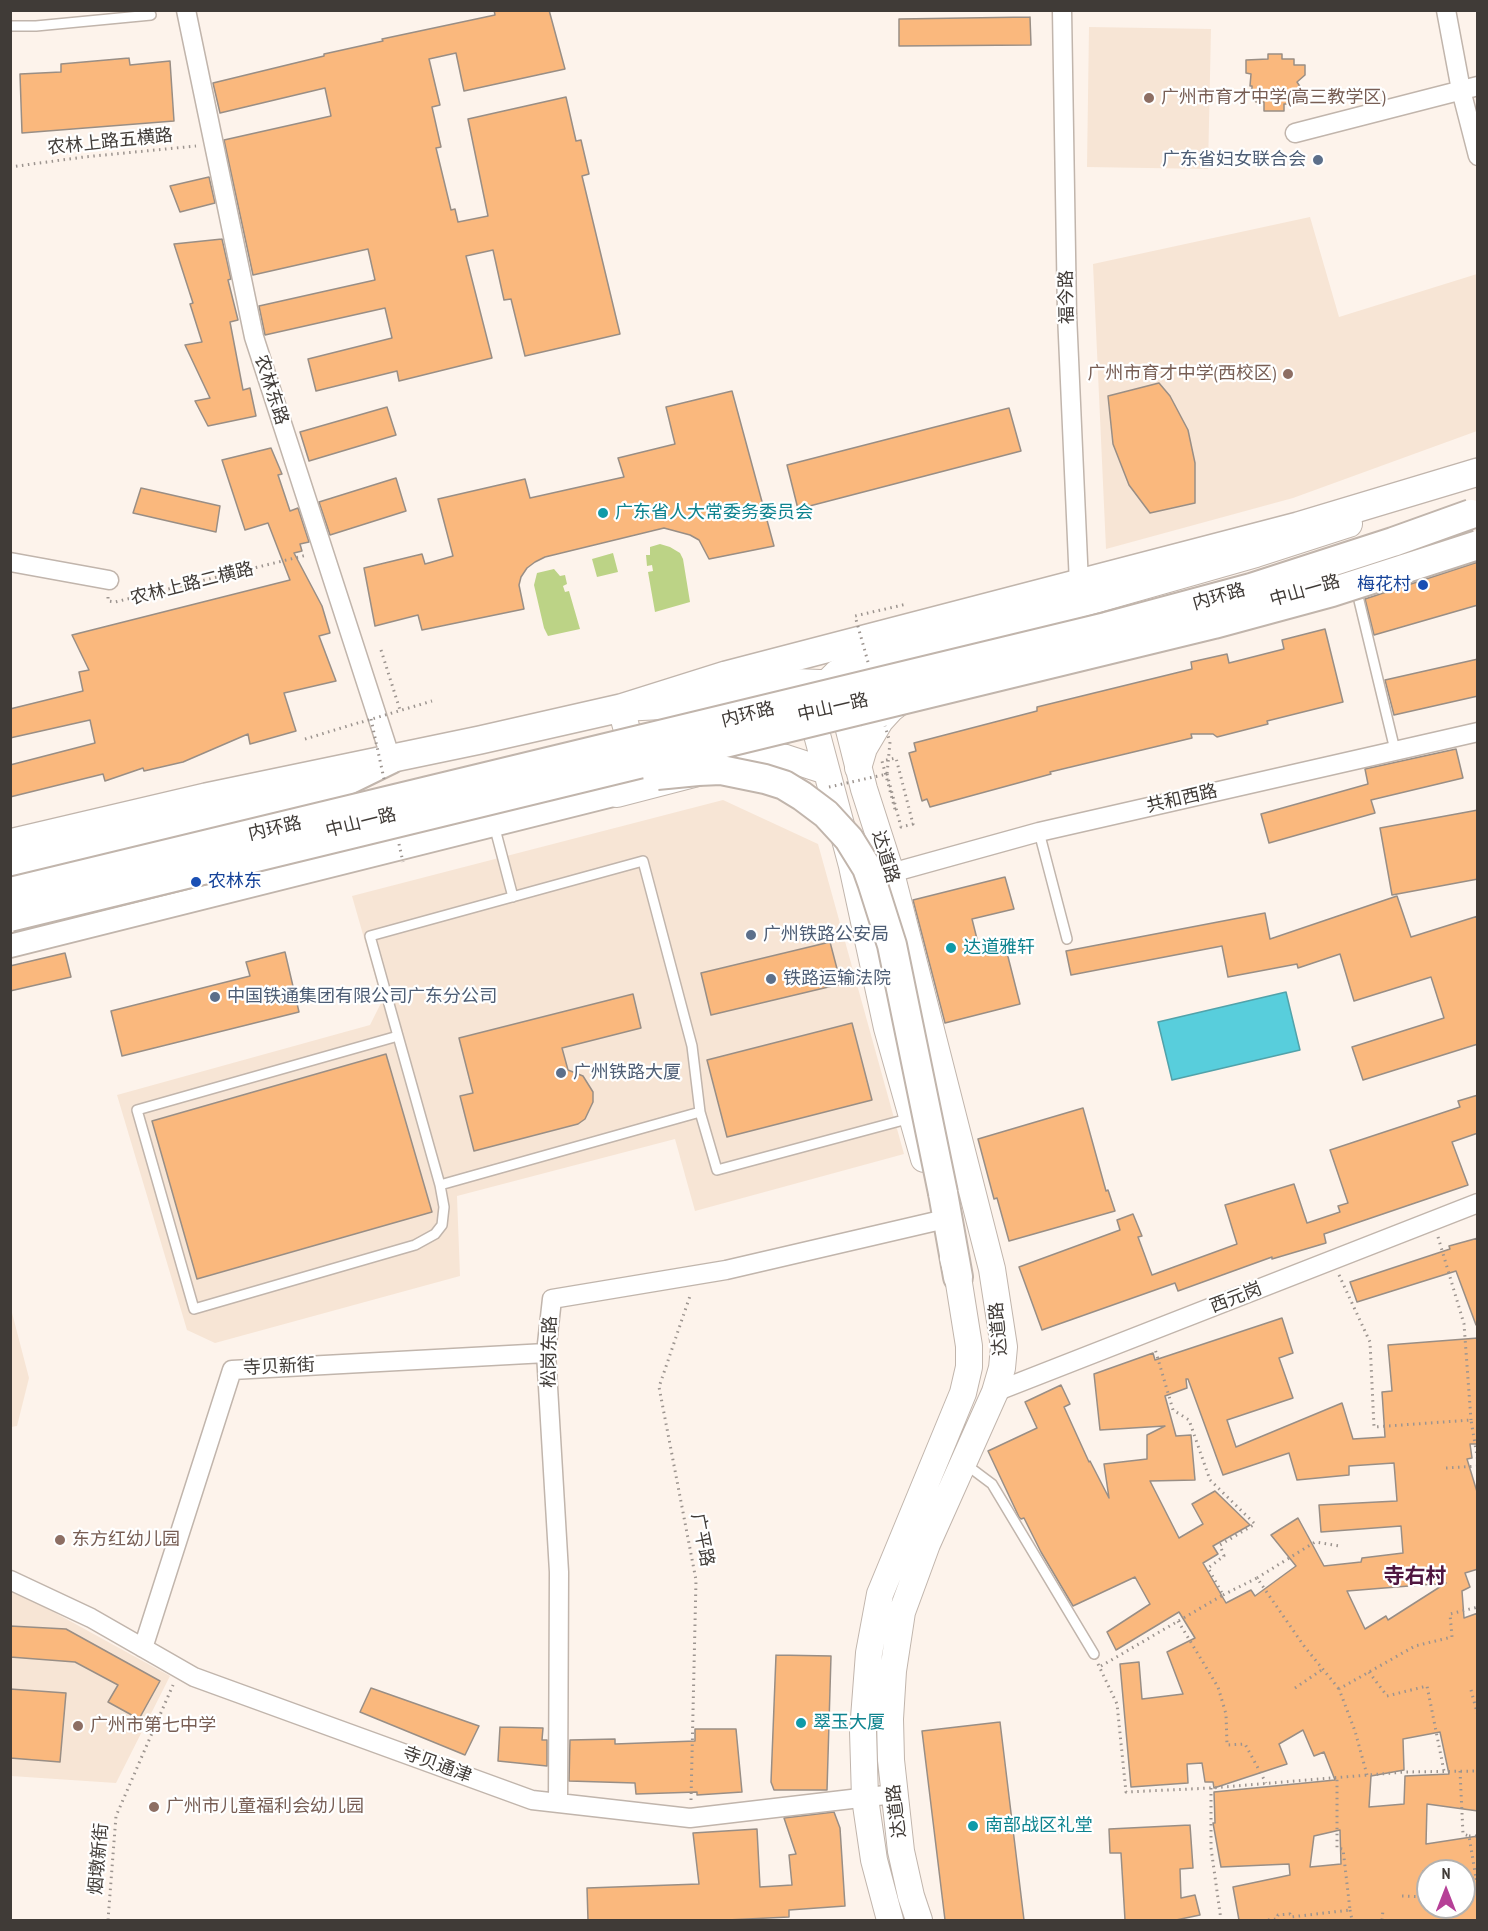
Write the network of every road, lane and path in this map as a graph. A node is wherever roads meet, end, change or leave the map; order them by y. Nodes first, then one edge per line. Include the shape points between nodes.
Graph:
1 (186, 10) edge
2 (1062, 10) edge
3 (1446, 10) edge
4 (151, 15) dead end
5 (10, 26) edge
6 (1469, 88) edge
7 (1295, 133) dead end
8 (213, 144) junction
9 (1478, 156) edge
10 (10, 167) edge
11 (1478, 472) edge
12 (1478, 512) edge
13 (1478, 536) edge
14 (1478, 545) edge
15 (324, 551) junction
16 (10, 562) edge
17 (1353, 577) junction
18 (109, 580) joint
19 (1079, 584) junction
20 (381, 650) dead end
21 (856, 665) junction
22 (825, 684) junction
23 (926, 686) junction
24 (432, 701) dead end
25 (854, 703) junction
26 (621, 708) junction
27 (400, 710) junction
28 (359, 712) dead end
29 (812, 713) junction
30 (362, 722) junction
31 (1477, 733) edge
32 (305, 739) dead end
33 (1395, 750) junction
34 (634, 756) junction
35 (392, 759) junction
36 (858, 768) junction
37 (569, 772) junction
38 (822, 780) junction
39 (485, 794) junction
40 (617, 794) junction
41 (451, 810) junction
42 (494, 825) junction
43 (901, 830) dead end
44 (1039, 832) junction
45 (10, 843) edge
46 (10, 866) edge
47 (891, 873) junction
48 (10, 892) edge
49 (513, 897) junction
50 (10, 910) edge
51 (10, 917) edge
52 (1066, 939) dead end
53 (10, 946) edge
54 (398, 1036) junction
55 (700, 1112) junction
56 (912, 1118) junction
57 (440, 1185) junction
58 (1478, 1203) edge
59 (942, 1206) junction
60 (1433, 1221) junction
61 (1333, 1260) junction
62 (698, 1275) junction
63 (958, 1277) joint
64 (1150, 1332) junction
65 (546, 1353) junction
66 (995, 1392) junction
67 (1471, 1420) junction
68 (964, 1463) junction
69 (1478, 1464) edge
70 (1446, 1468) dead end
71 (1340, 1546) dead end
72 (1257, 1578) junction
73 (10, 1580) edge
74 (1224, 1594) junction
75 (1478, 1608) edge
76 (1178, 1621) junction
77 (143, 1648) junction
78 (1094, 1654) joint
79 (1100, 1667) junction
80 (180, 1669) junction
81 (1323, 1669) junction
82 (1369, 1672) junction
83 (1295, 1688) dead end
84 (1339, 1689) junction
85 (1471, 1690) dead end
86 (1477, 1708) edge
87 (1478, 1716) edge
88 (1444, 1771) junction
89 (1460, 1771) junction
90 (1478, 1771) edge
91 (1367, 1775) junction
92 (1337, 1777) junction
93 (1266, 1783) junction
94 (1211, 1788) junction
95 (894, 1794) junction
96 (865, 1798) junction
97 (558, 1803) junction
98 (690, 1818) junction
99 (1469, 1836) junction
100 (1478, 1836) edge
101 (1473, 1859) edge
102 (1402, 1896) dead end
103 (1416, 1897) edge
104 (1350, 1910) junction
105 (1383, 1910) dead end
106 (108, 1920) edge
107 (890, 1920) edge
108 (919, 1920) edge
109 (1221, 1920) edge
110 (1268, 1920) edge
111 (1352, 1920) edge
112 (1382, 1920) edge

1 - 8 street, 农林东路
2 - 19 street, 福今路 via 1066,314
3 - 6 street
4 - 5 lane
6 - 7 street
6 - 9 street
8 - 10 path, 农林上路五横路
8 - 15 street, 农林东路 via 254,336
11 - 19 main road via 1298,526
11 - 21 main road via 1376,514 1256,554
12 - 48 highway, 内环路, bridge via 1312,569 1162,613
13 - 17 main road, 中山一路
14 - 41 highway, 内环路, bridge via 1332,592 1214,624
15 - 18 path, 农林上路二横路 via 115,602 108,601
15 - 35 street, 农林东路
16 - 18 street, 农林上路二横路
17 - 23 main road, 中山一路 via 1260,604
17 - 33 lane
19 - 26 main road via 736,672
20 - 27 path
21 - 22 main road via 837,673
21 - 25 main road, 达道路
22 - 25 main road
22 - 26 main road via 777,684 662,706
22 - 29 main road via 813,701
23 - 25 main road, 中山一路
23 - 36 main road via 880,721 864,748
24 - 27 path, bridge
25 - 29 main road, 中山一路
25 - 36 main road, 达道路
26 - 34 main road
26 - 35 main road
27 - 30 path, bridge
28 - 30 path
29 - 34 main road, 中山一路
29 - 38 main road, 达道路
30 - 32 path
31 - 33 street, 共和西路
33 - 44 street, 共和西路
34 - 37 main road, 中山一路
35 - 45 main road
35 - 46 highway via 348,780
36 - 47 main road, 达道路
37 - 39 main road, 中山一路
37 - 40 main road
38 - 40 main road via 786,758 770,756
38 - 43 path, bridge via 852,782 864,779 875,777 887,774 901,827 913,824 896,758 882,761 885,773 888,784 894,807
38 - 56 main road, 达道路 via 852,866 887,1028
39 - 42 street
39 - 50 main road, 中山一路
40 - 42 street
41 - 51 highway, 内环路, bridge
41 - 59 highway, bridge via 659,775 721,770 784,785 826,814 849,839 867,868 880,903 892,945
42 - 49 lane
42 - 53 street
44 - 47 street, 共和西路
44 - 52 lane
47 - 66 main road, 达道路 via 992,1269 1004,1347
49 - 54 lane via 370,936
49 - 55 lane via 643,861 692,1046
54 - 57 lane
54 - 57 lane via 137,1110 194,1309 426,1240 442,1225 445,1215
55 - 56 lane via 717,1170
55 - 57 lane
56 - 59 main road, 达道路
58 - 60 street, 西元岗
59 - 62 street, 松岗东路
59 - 63 highway
60 - 61 street, 西元岗
60 - 67 path via 1464,1324
61 - 64 street, 西元岗
61 - 67 path via 1370,1342 1374,1427
62 - 65 street, 松岗东路 via 552,1299
62 - 98 path, 广平路 via 659,1387 696,1580
63 - 96 main road, 达道路 via 969,1367 963,1393 880,1594 866,1686
64 - 66 street, 西元岗
64 - 74 path via 1173,1410 1189,1420 1210,1480 1255,1524 1220,1545 1224,1556 1208,1568
65 - 77 street, 寺贝新街 via 232,1370
65 - 97 street, 松岗东路 via 559,1572
66 - 68 main road, 达道路
67 - 69 path
68 - 78 lane via 992,1484
68 - 95 main road, 达道路 via 927,1544 902,1612 890,1719
69 - 70 path
71 - 72 path via 1316,1542
72 - 74 path
72 - 81 path
73 - 77 street, 寺贝通津 via 91,1618
74 - 76 path
75 - 82 path via 1450,1614 1452,1637 1415,1646
76 - 79 path
76 - 93 path via 1218,1687 1226,1714 1227,1745 1245,1744
77 - 80 street, 寺贝通津
78 - 79 path
79 - 94 path via 1117,1704 1126,1792
80 - 97 street, 寺贝通津 via 532,1800
80 - 106 path, 烟墩新街 via 116,1816
81 - 83 path
81 - 84 path
82 - 84 path
82 - 88 path via 1387,1696 1427,1686
84 - 91 path
85 - 86 path
86 - 87 path
88 - 89 path
88 - 91 path
89 - 90 path
89 - 99 path via 1463,1833
91 - 92 path
92 - 93 path
92 - 104 path via 1337,1848 1343,1849
93 - 94 path
94 - 109 path via 1211,1848
95 - 96 street, 寺贝通津
95 - 108 main road, 达道路 via 902,1851
96 - 98 street, 寺贝通津
96 - 107 main road, 达道路 via 874,1860
97 - 98 street, 寺贝通津
99 - 100 path
99 - 101 path
102 - 103 path
104 - 110 path via 1278,1915 1277,1919
104 - 111 path
105 - 112 path

